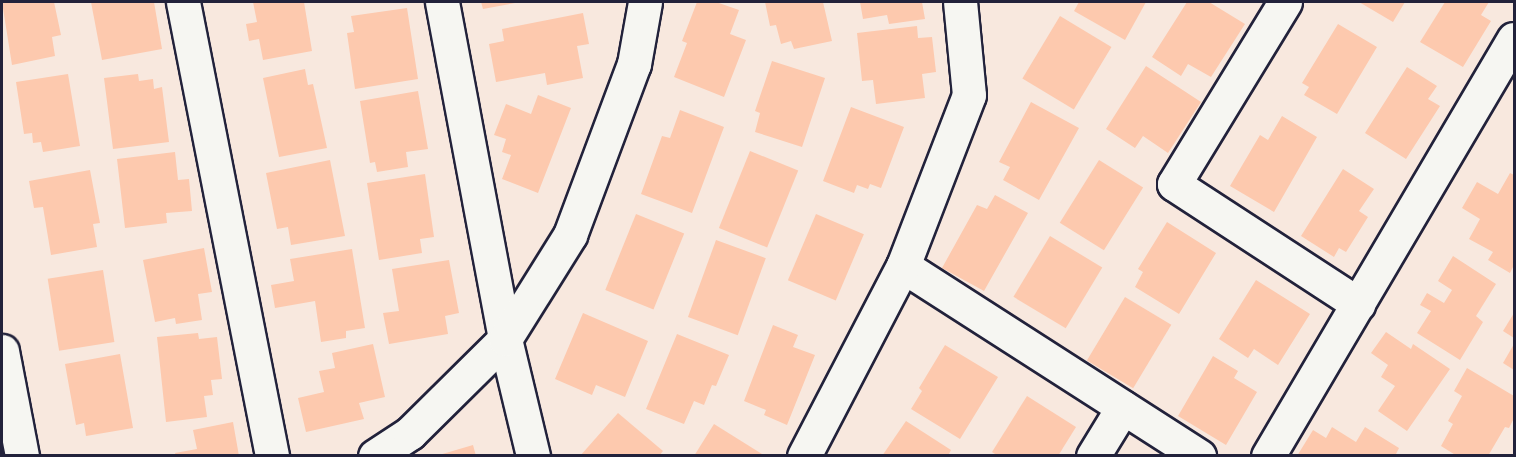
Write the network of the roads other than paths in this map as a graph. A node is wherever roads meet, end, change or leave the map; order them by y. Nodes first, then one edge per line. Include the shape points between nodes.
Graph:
1 (183, 2) edge
2 (442, 2) edge
3 (645, 2) edge
4 (960, 2) edge
5 (1285, 2) edge
6 (1515, 39) edge
7 (903, 266) junction
8 (1358, 304) junction
9 (505, 339) junction
10 (2, 351) edge
11 (1123, 407) junction
12 (22, 456) edge
13 (272, 456) edge
14 (375, 456) edge
15 (534, 456) edge
16 (804, 456) edge
17 (1093, 456) edge
18 (1199, 456) edge
19 (1268, 456) edge

1 - 13 street
2 - 9 street
3 - 9 street via 634,64 570,235
4 - 7 street via 969,95
5 - 8 street via 1174,184
6 - 8 street
7 - 11 street
7 - 16 street
8 - 19 street
9 - 14 street via 410,433
9 - 15 street
10 - 12 street
11 - 17 street
11 - 18 street

